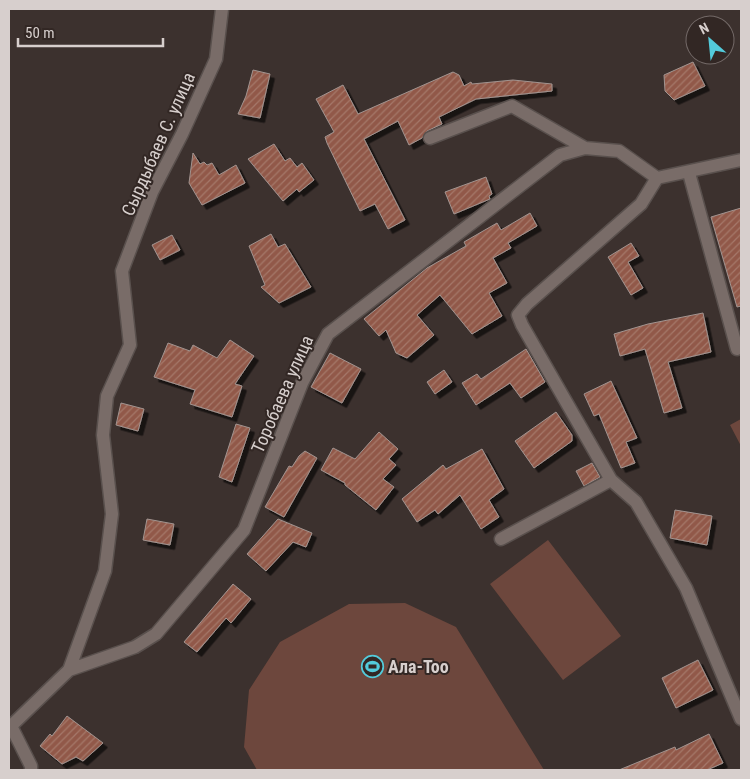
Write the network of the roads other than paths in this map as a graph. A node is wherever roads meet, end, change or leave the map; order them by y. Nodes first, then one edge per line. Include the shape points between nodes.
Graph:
1 (222, 9) edge
2 (430, 138) dead end
3 (586, 148) junction
4 (741, 160) edge
5 (689, 173) junction
6 (656, 178) junction
7 (737, 349) dead end
8 (611, 480) junction
9 (500, 539) dead end
10 (69, 670) junction
11 (741, 719) edge
12 (31, 770) edge

1 - 10 street, Сырдыбаев С. улица via 216,60 152,192 122,271 130,345 107,396 103,435 112,514 105,570
2 - 3 street via 512,106
3 - 6 street, Торобаева улица via 619,151
3 - 10 street, Торобаева улица via 560,155 328,334 302,383 244,530 156,634 135,647
4 - 5 street
5 - 6 street
5 - 7 street
6 - 8 street via 641,204 518,314
8 - 9 street
8 - 11 street via 636,502 686,588
10 - 12 street, Торобаева улица via 11,726 32,766

